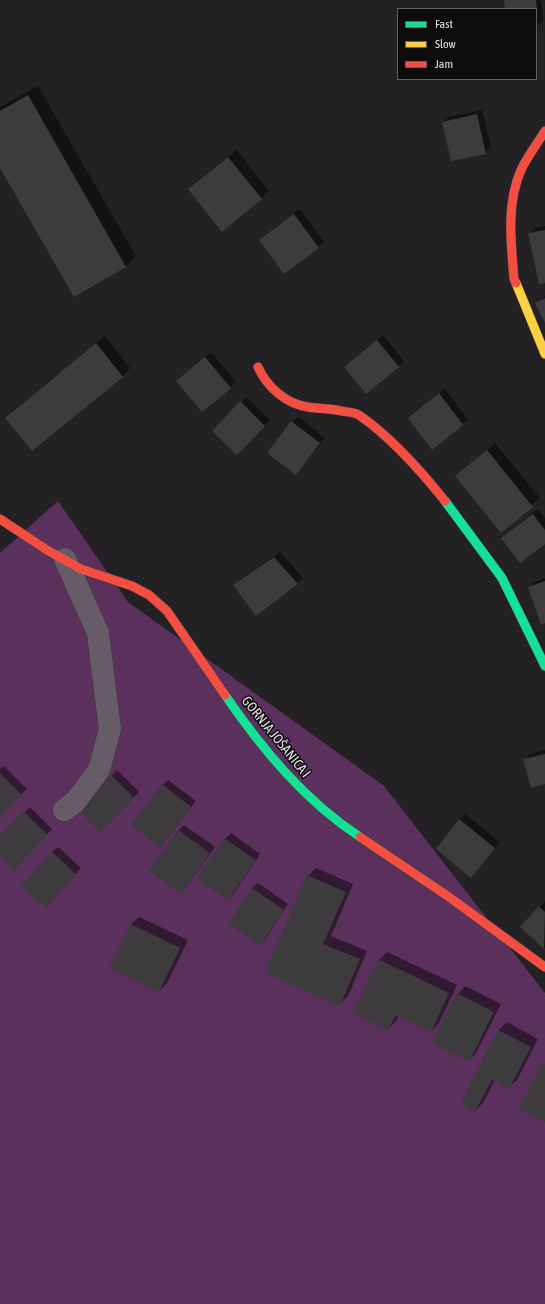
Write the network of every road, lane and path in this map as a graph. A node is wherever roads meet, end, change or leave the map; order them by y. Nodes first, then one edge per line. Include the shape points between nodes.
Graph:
1 (545, 131) edge
2 (545, 354) edge
3 (258, 367) dead end
4 (0, 519) edge
5 (65, 559) junction
6 (545, 666) edge
7 (64, 810) dead end
8 (545, 967) edge

1 - 2 street via 521,170 512,198 512,240 514,280
3 - 6 street via 274,391 288,400 306,407 334,408 357,414 376,428 420,470 502,578
4 - 5 street, GORNJA JOŠANICA I
5 - 7 street via 98,633 110,729 99,770 76,802
5 - 8 street, GORNJA JOŠANICA I via 81,569 132,586 149,595 167,611 245,724 294,783 344,827 449,897

